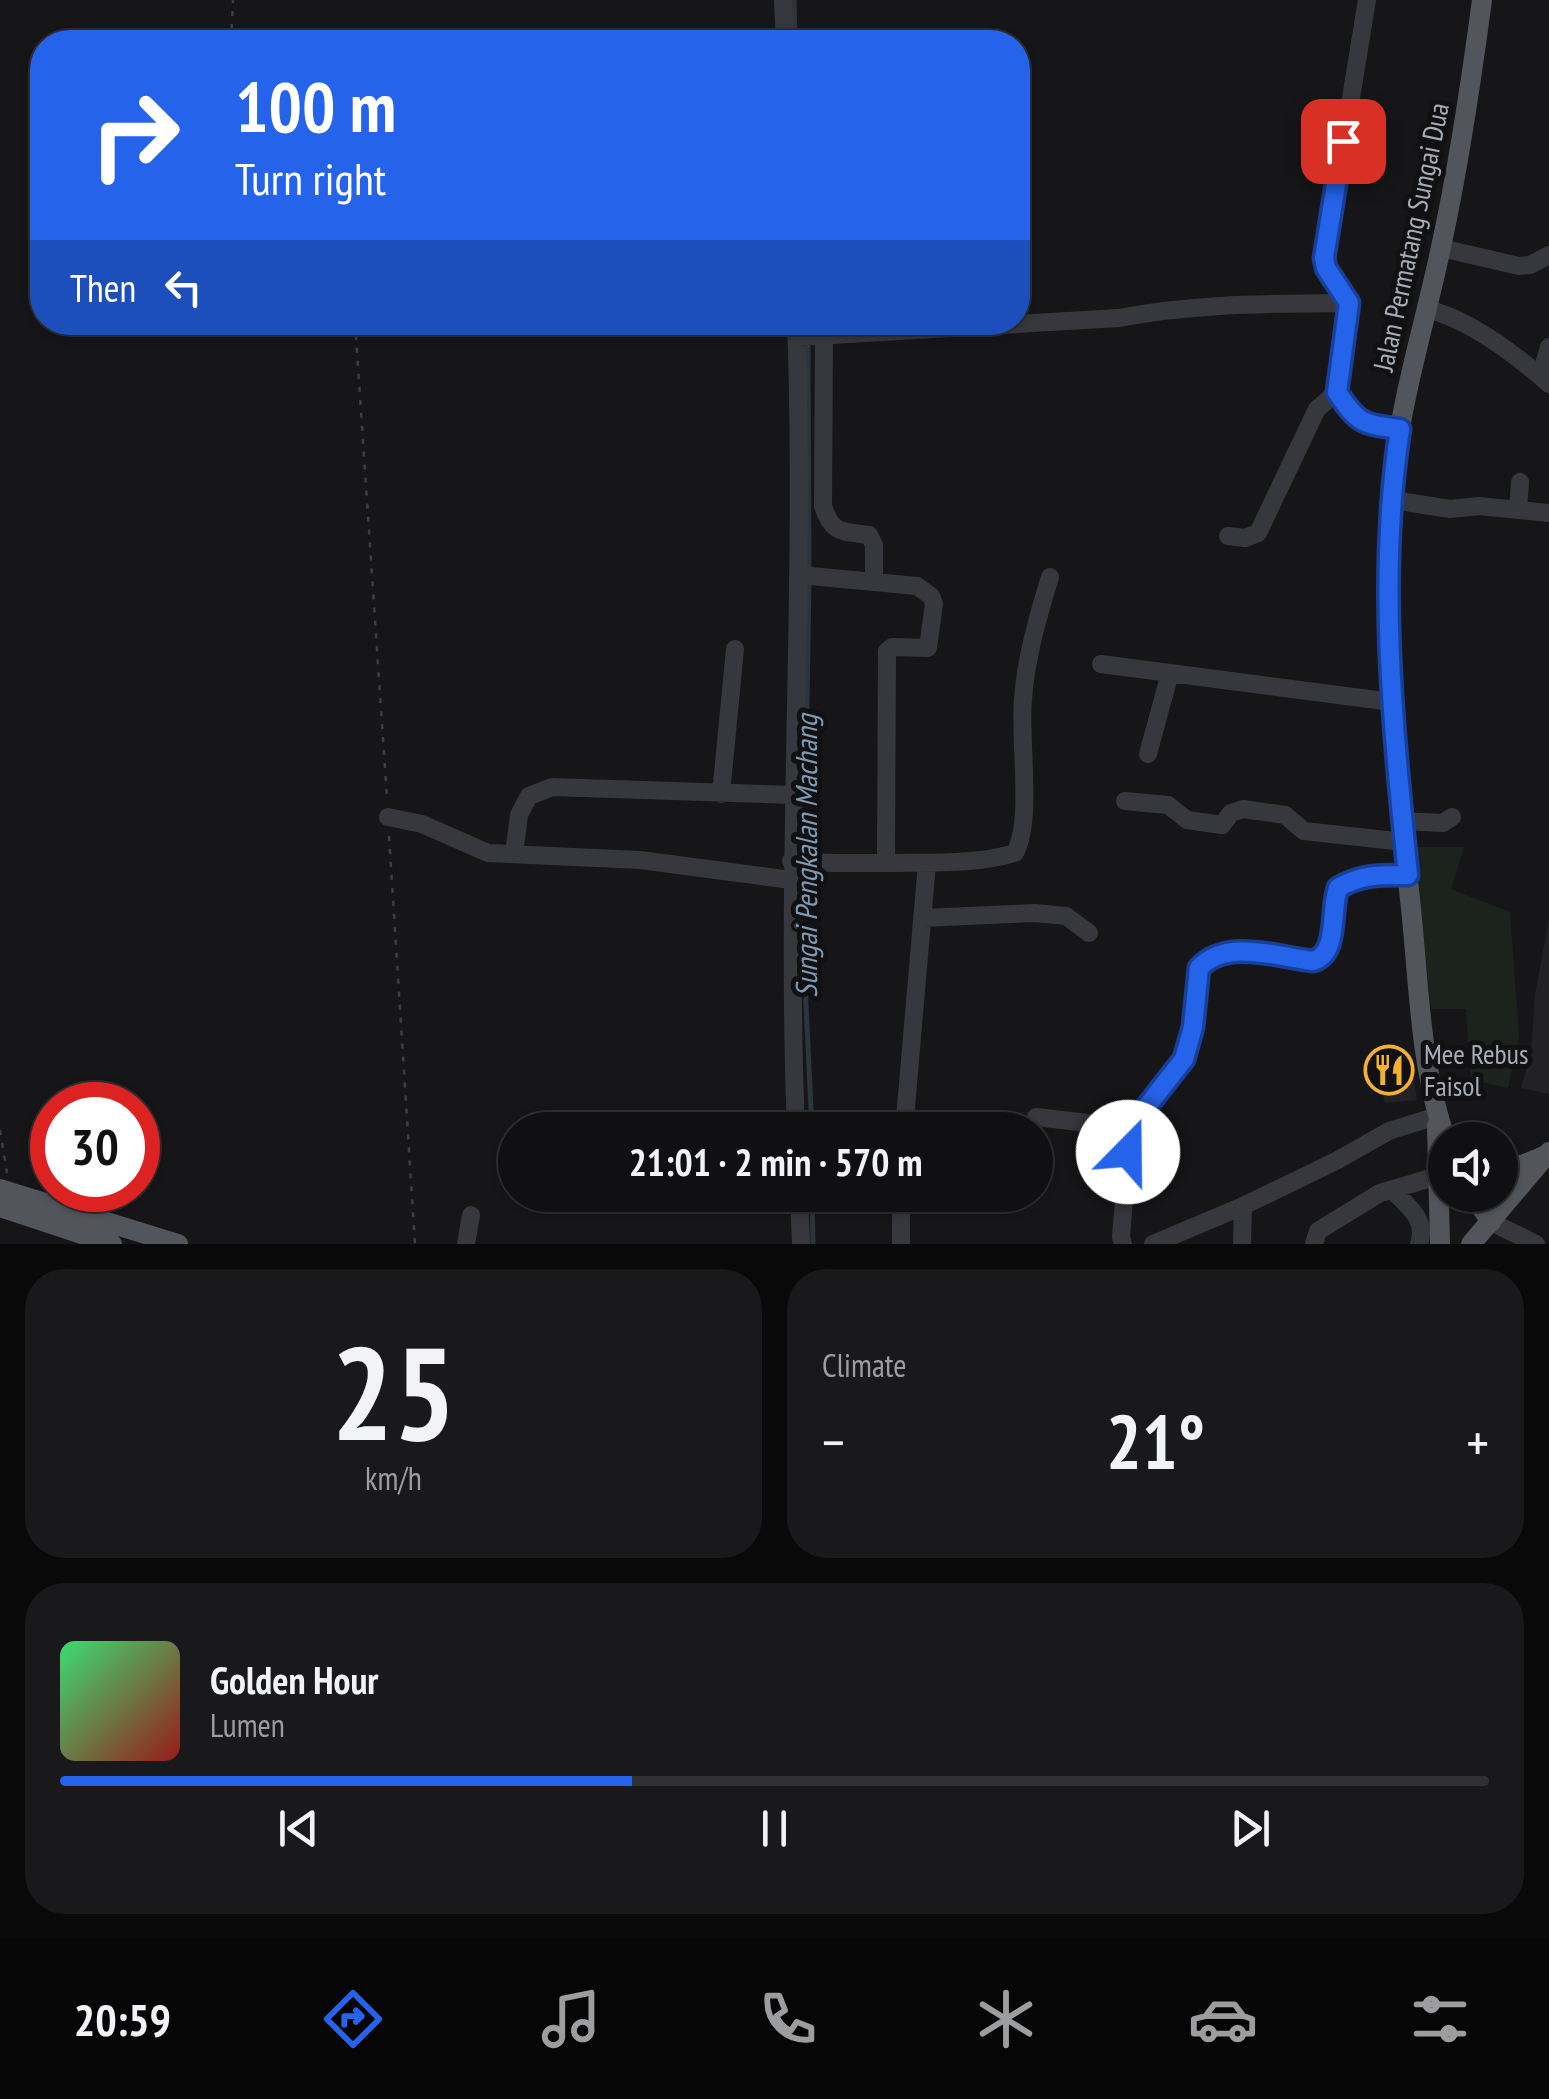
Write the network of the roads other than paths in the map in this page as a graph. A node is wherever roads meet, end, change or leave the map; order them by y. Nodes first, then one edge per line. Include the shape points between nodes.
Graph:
1 (783, 0) edge
2 (1367, 0) edge
3 (1482, 0) edge
4 (784, 30) edge
5 (1441, 248) junction
6 (1549, 255) edge
7 (1349, 303) junction
8 (1427, 309) junction
9 (1030, 323) edge
10 (797, 335) edge
11 (820, 335) edge
12 (840, 335) edge
13 (824, 336) junction
14 (1549, 347) edge
15 (1545, 380) edge
16 (1337, 392) junction
17 (1400, 429) junction
18 (1520, 482) dead end
19 (1392, 500) junction
20 (1518, 508) junction
21 (1549, 513) edge
22 (1228, 536) dead end
23 (800, 575) junction
24 (1050, 577) dead end
25 (874, 582) junction
26 (735, 649) dead end
27 (1101, 664) dead end
28 (1170, 673) junction
29 (1392, 702) junction
30 (1148, 754) dead end
31 (721, 794) junction
32 (794, 795) junction
33 (1126, 801) dead end
34 (388, 817) road end
35 (1452, 817) dead end
36 (1403, 831) junction
37 (514, 853) junction
38 (928, 862) junction
39 (886, 863) junction
40 (793, 867) junction
41 (1408, 875) junction
42 (922, 918) junction
43 (1089, 933) dead end
44 (796, 1112) edge
45 (906, 1112) edge
46 (1437, 1116) junction
47 (1053, 1119) edge
48 (1437, 1122) edge
49 (1439, 1122) edge
50 (1130, 1128) junction
51 (1548, 1153) edge
52 (1518, 1165) edge
53 (1428, 1179) edge
54 (1392, 1190) junction
55 (3, 1196) edge
56 (1243, 1206) junction
57 (799, 1212) edge
58 (900, 1212) edge
59 (1439, 1212) edge
60 (1484, 1212) edge
61 (470, 1215) dead end
62 (1491, 1222) junction
63 (112, 1244) edge
64 (178, 1244) edge
65 (466, 1244) edge
66 (800, 1244) edge
67 (901, 1244) edge
68 (1123, 1244) edge
69 (1153, 1244) edge
70 (1242, 1244) edge
71 (1314, 1244) edge
72 (1419, 1244) edge
73 (1440, 1244) edge
74 (1471, 1244) edge
75 (1536, 1244) edge

1 - 4 street
2 - 7 street via 1324,258
3 - 5 main road, Jalan Permatang Sungai Dua
5 - 6 street via 1519,266
5 - 8 main road, Jalan Permatang Sungai Dua
7 - 9 street via 1203,306
7 - 16 street
8 - 15 street via 1481,333
8 - 17 main road, Jalan Permatang Sungai Dua
10 - 23 street
11 - 13 street
12 - 13 street
13 - 25 street via 823,506 839,531 869,535
14 - 15 street
16 - 17 street via 1360,432
16 - 22 street via 1317,409 1258,533
17 - 19 main road, Jalan Permatang Sungai Dua
18 - 20 street
19 - 20 street
19 - 29 main road, Jalan Permatang Sungai Dua
20 - 21 street
23 - 25 street
23 - 32 street
24 - 38 street via 1022,701 1020,842 1015,853 999,858
25 - 39 street via 917,586 934,604 928,648 887,651
26 - 31 street
27 - 28 street
28 - 29 street
28 - 30 street
29 - 36 main road, Jalan Permatang Sungai Dua
31 - 32 street
31 - 37 street via 552,787 529,796
32 - 40 street
33 - 36 street via 1168,804 1188,820 1221,828 1243,809 1285,815 1304,832
34 - 37 street via 488,852
35 - 36 street
36 - 41 main road, Jalan Permatang Sungai Dua
37 - 40 street
38 - 39 street
38 - 42 street
39 - 40 street
40 - 44 street
41 - 46 main road, Jalan Permatang Sungai Dua
41 - 50 street via 1372,874 1338,888 1329,948 1321,959 1235,951 1206,961 1199,968 1184,1059
42 - 43 street via 1066,916
42 - 45 street
46 - 48 main road
46 - 49 main road, Jalan Permatang Sungai Dua
46 - 56 street via 1388,1131
47 - 50 street
50 - 68 street
51 - 52 main road
51 - 62 main road
53 - 54 street
54 - 71 street via 1318,1231
54 - 72 street via 1418,1217
55 - 63 main road
55 - 64 main road
56 - 69 street
56 - 70 street
57 - 66 street
58 - 67 street
59 - 73 main road
60 - 62 main road
61 - 65 street
62 - 74 main road
62 - 75 street

